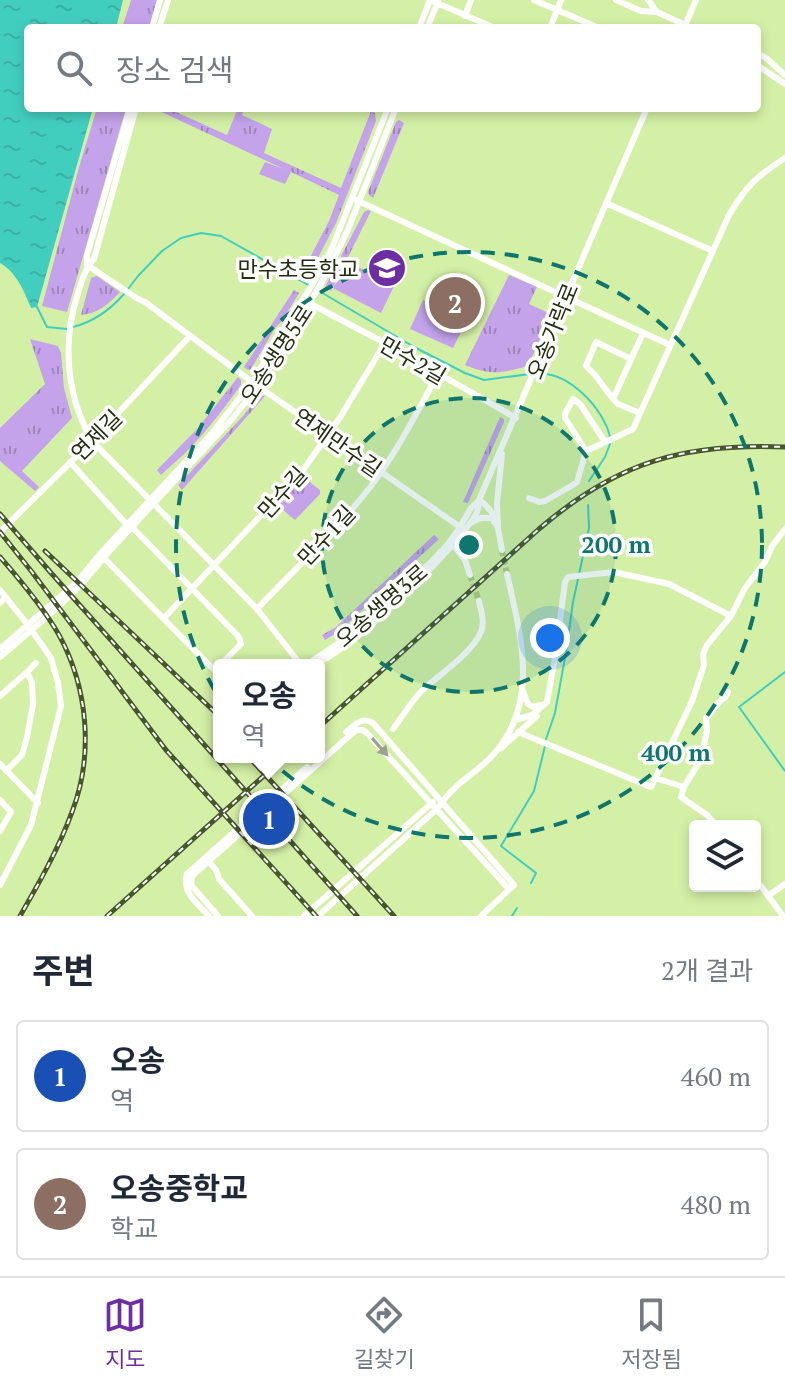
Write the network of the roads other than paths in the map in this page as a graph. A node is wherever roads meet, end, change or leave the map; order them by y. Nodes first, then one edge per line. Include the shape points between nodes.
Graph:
1 (160, 0) edge
2 (168, 0) edge
3 (471, 0) edge
4 (534, 0) edge
5 (561, 0) edge
6 (616, 0) edge
7 (648, 0) edge
8 (696, 0) edge
9 (435, 1) edge
10 (557, 10) junction
11 (657, 12) junction
12 (465, 16) junction
13 (153, 24) edge
14 (160, 24) edge
15 (421, 24) edge
16 (428, 24) edge
17 (485, 24) edge
18 (552, 24) edge
19 (590, 24) edge
20 (681, 24) edge
21 (688, 24) edge
22 (761, 55) edge
23 (761, 68) edge
24 (785, 75) edge
25 (785, 84) edge
26 (132, 112) edge
27 (387, 112) edge
28 (394, 112) edge
29 (645, 112) edge
30 (785, 158) edge
31 (356, 200) junction
32 (606, 203) junction
33 (713, 251) junction
34 (87, 265) junction
35 (311, 294) junction
36 (565, 297) junction
37 (309, 303) junction
38 (643, 333) junction
39 (190, 336) junction
40 (385, 343) junction
41 (670, 345) junction
42 (631, 359) junction
43 (438, 374) junction
44 (255, 384) junction
45 (613, 399) junction
46 (640, 413) junction
47 (516, 418) junction
48 (329, 435) junction
49 (92, 441) junction
50 (606, 442) junction
51 (503, 445) junction
52 (586, 451) junction
53 (70, 462) junction
54 (381, 473) junction
55 (529, 498) dead end
56 (479, 500) junction
57 (152, 502) junction
58 (470, 523) junction
59 (129, 526) junction
60 (498, 526) junction
61 (460, 527) junction
62 (785, 529) edge
63 (0, 532) edge
64 (453, 545) junction
65 (502, 550) tunnel mouth
66 (102, 555) junction
67 (214, 565) junction
68 (507, 574) tunnel mouth
69 (470, 575) tunnel mouth
70 (192, 589) junction
71 (0, 590) edge
72 (479, 601) tunnel mouth
73 (257, 609) junction
74 (731, 616) junction
75 (164, 618) junction
76 (30, 627) junction
77 (0, 649) edge
78 (0, 657) edge
79 (227, 659) edge
80 (299, 659) edge
81 (314, 659) edge
82 (325, 659) edge
83 (36, 663) dead end
84 (213, 664) edge
85 (27, 672) junction
86 (523, 689) junction
87 (728, 692) dead end
88 (0, 696) edge
89 (547, 702) junction
90 (515, 720) junction
91 (393, 729) junction
92 (518, 732) junction
93 (382, 733) junction
94 (391, 743) junction
95 (325, 752) edge
96 (492, 756) junction
97 (325, 757) edge
98 (312, 763) edge
99 (318, 763) edge
100 (0, 764) edge
101 (6, 771) junction
102 (655, 778) junction
103 (684, 787) junction
104 (443, 799) junction
105 (0, 800) edge
106 (38, 803) junction
107 (434, 806) junction
108 (712, 820) edge
109 (0, 831) edge
110 (207, 860) junction
111 (785, 884) edge
112 (0, 885) edge
113 (761, 886) edge
114 (512, 887) junction
115 (768, 896) junction
116 (209, 916) edge
117 (218, 916) edge
118 (252, 916) edge
119 (304, 916) edge
120 (318, 916) edge
121 (481, 916) edge
122 (783, 916) edge

1 - 13 street
2 - 14 street
3 - 12 street
4 - 10 street
5 - 10 street
6 - 11 street
7 - 11 street
8 - 21 street
9 - 12 street
9 - 15 street
9 - 16 street
10 - 18 street
10 - 19 street
11 - 20 street
12 - 17 street
22 - 24 street
23 - 25 street
26 - 34 street
27 - 31 street, 오송생명5로
28 - 31 street, 오송생명5로
29 - 32 street, 오송가락로
30 - 33 street via 743,192
31 - 35 street, 오송생명5로
31 - 36 street
32 - 33 street
32 - 36 street, 오송가락로
33 - 41 street
34 - 39 street, 연제만수길
34 - 49 street, 오송생명3로 via 72,312 68,360 80,416
35 - 37 street, 오송생명5로
35 - 44 street, 오송생명5로
36 - 38 street
36 - 47 street, 오송가락로
37 - 40 street, 만수2길
37 - 44 street, 오송생명5로
38 - 41 street
38 - 42 street
39 - 44 street, 연제만수길
39 - 49 street, 연제길
40 - 43 street, 만수2길
40 - 48 street, 만수길
41 - 46 street
42 - 45 street
42 - 45 street via 596,342 586,366
43 - 47 street, 만수2길
43 - 54 street, 만수1길
44 - 48 street, 연제만수길
44 - 57 street, 오송생명5로
45 - 46 street
46 - 50 street via 633,429
47 - 51 street, 오송가락로
48 - 54 street, 연제만수길
48 - 67 street, 만수길 via 301,473
49 - 53 street, 연제길
49 - 57 street, 오송생명3로
50 - 52 street
50 - 52 street via 573,399 565,418
51 - 56 street, 오송가락로
51 - 60 street
52 - 55 street via 577,482 545,501
53 - 59 street
53 - 63 street, 연제길
54 - 61 street, 연제만수길
54 - 73 street, 만수1길
56 - 58 street, 오송생명3로
56 - 60 street via 494,513
56 - 61 street, 오송생명3로
57 - 59 street, 오송생명5로
57 - 67 street, 오송생명3로
58 - 60 street via 485,517
58 - 64 street, 오송생명3로
59 - 66 street, 오송생명5로
59 - 70 street
60 - 65 street
61 - 81 street, 오송생명3로 via 430,563 367,620
62 - 74 street
64 - 69 street
64 - 82 street, 오송생명3로 via 370,625
66 - 75 street
66 - 76 street, 오송생명5로 via 91,574
67 - 70 street, 만수길
67 - 73 street, 오송생명3로
68 - 86 street via 521,638
70 - 75 street, 만수길
70 - 79 street via 239,637 241,644
71 - 76 street
72 - 91 street via 483,620 478,637 426,686
73 - 80 street, 오송생명3로
74 - 89 street via 669,584 609,572 568,577
74 - 102 street via 707,645 692,701
75 - 84 street
76 - 77 street
76 - 78 street
76 - 106 street via 51,658 61,706
83 - 85 street
85 - 88 street
85 - 101 street via 33,704 27,737 22,755
86 - 89 street via 528,704 538,707
86 - 90 street
87 - 103 street via 706,718 701,759
89 - 90 street
89 - 92 street
90 - 96 street
91 - 93 street
91 - 94 street
92 - 96 street
92 - 102 street via 651,787
93 - 94 street
93 - 95 street via 364,720
94 - 104 street
96 - 104 street
97 -> 107 street via 356,730 363,730
98 - 110 street
110 -> 99 street
100 - 101 street
101 - 106 street
102 - 103 street
103 - 108 street via 681,797
104 - 107 street
104 - 114 street
105 - 109 street via 11,812
106 - 112 street
107 - 114 street
107 - 119 street
107 - 120 street
110 - 116 street via 187,874 185,886
110 - 117 street via 192,876 191,885
110 - 118 street
111 - 115 street
113 - 115 street
114 - 121 street
115 - 122 street

